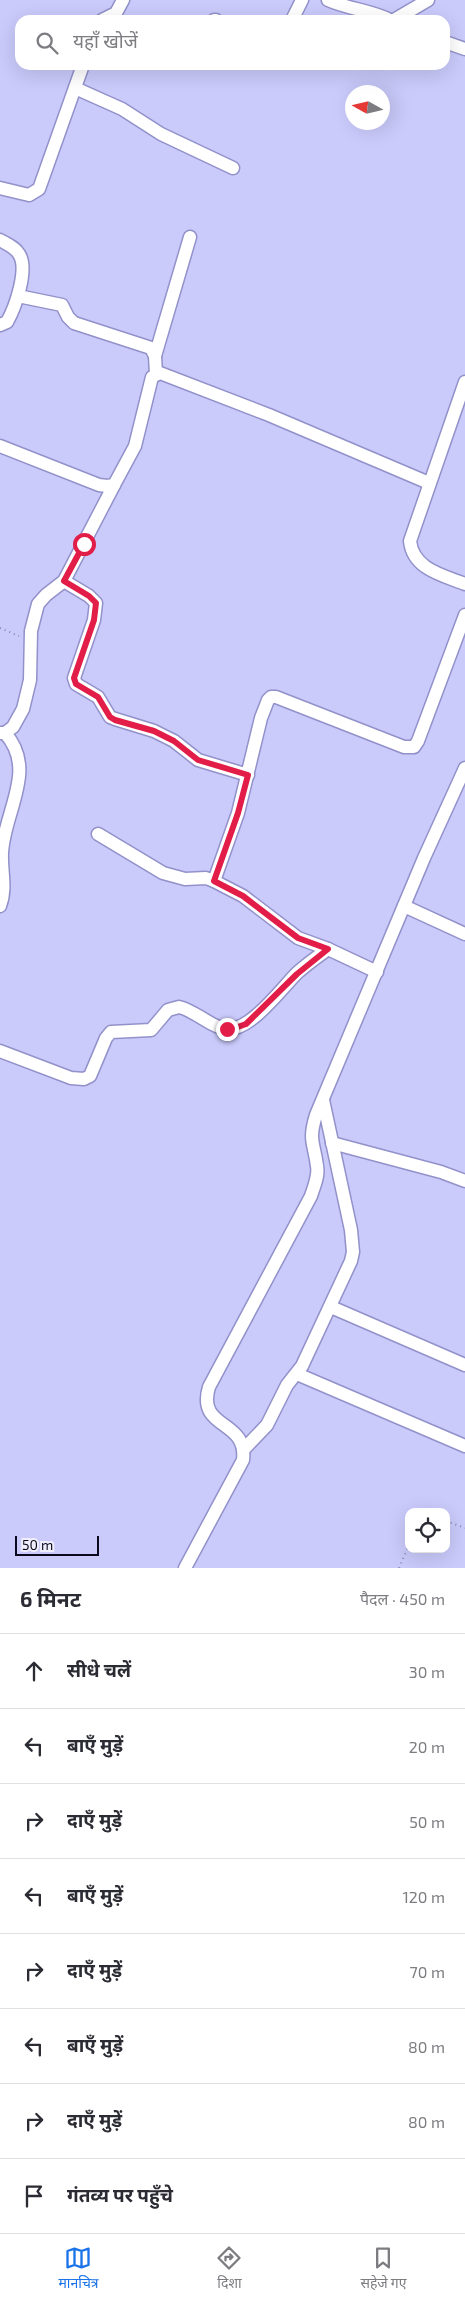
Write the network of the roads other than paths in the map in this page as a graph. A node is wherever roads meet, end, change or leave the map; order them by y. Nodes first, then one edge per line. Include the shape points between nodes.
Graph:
1 (123, 0) edge
2 (302, 0) edge
3 (328, 0) edge
4 (428, 0) edge
5 (112, 15) edge
6 (294, 15) edge
7 (374, 15) edge
8 (402, 15) edge
9 (450, 44) edge
10 (465, 49) edge
11 (81, 70) edge
12 (75, 88) junction
13 (233, 168) dead end
14 (0, 188) edge
15 (190, 237) dead end
16 (0, 240) edge
17 (18, 296) junction
18 (0, 325) edge
19 (155, 356) junction
20 (156, 374) junction
21 (465, 382) edge
22 (0, 446) edge
23 (429, 483) junction
24 (114, 485) junction
25 (64, 581) junction
26 (465, 584) edge
27 (465, 615) edge
28 (2, 733) edge
29 (465, 768) edge
30 (248, 775) junction
31 (98, 834) dead end
32 (214, 881) junction
33 (0, 906) edge
34 (404, 906) junction
35 (465, 934) edge
36 (328, 949) junction
37 (377, 972) junction
38 (0, 1051) edge
39 (323, 1100) junction
40 (332, 1143) junction
41 (465, 1181) edge
42 (331, 1307) junction
43 (465, 1365) edge
44 (297, 1374) junction
45 (465, 1446) edge
46 (244, 1449) junction
47 (186, 1568) edge

1 - 5 street
2 - 6 street
3 - 7 street
4 - 8 street
9 - 10 street
11 - 12 street
12 - 13 street
12 - 14 street via 39,189 29,195
15 - 19 street
16 - 17 street via 16,250 22,260
17 - 18 street via 7,322
17 - 19 street via 62,305 74,324 151,348
19 - 20 street
20 - 23 street via 167,375 269,415
20 - 24 street via 150,384 135,446
21 - 23 street
22 - 24 street via 99,485
23 - 26 street via 412,532 411,550 424,567
24 - 25 street
25 - 28 street via 38,604 30,641 28,689 13,727
25 - 30 street via 96,603 94,620 74,678 76,684 98,697 115,720 154,731 174,741 198,760
27 - 30 street via 414,747 404,747 271,697 261,718
28 - 33 street via 18,752 20,771 2,852 5,882
29 - 34 street
30 - 32 street
31 - 32 street via 163,873 185,879
32 - 36 street via 243,896 298,938
34 - 35 street
34 - 37 street
36 - 37 street
36 - 38 street via 297,974 255,1016 235,1028 219,1027 179,1007 168,1010 151,1030 111,1032 90,1076 84,1080
37 - 39 street
39 - 40 street
39 - 46 street via 311,1137 317,1178 311,1196 205,1400 206,1409 240,1438
40 - 41 street
40 - 42 street via 353,1252
42 - 43 street
42 - 44 street
44 - 45 street
44 - 46 street via 287,1385 267,1425
46 - 47 street via 243,1460

